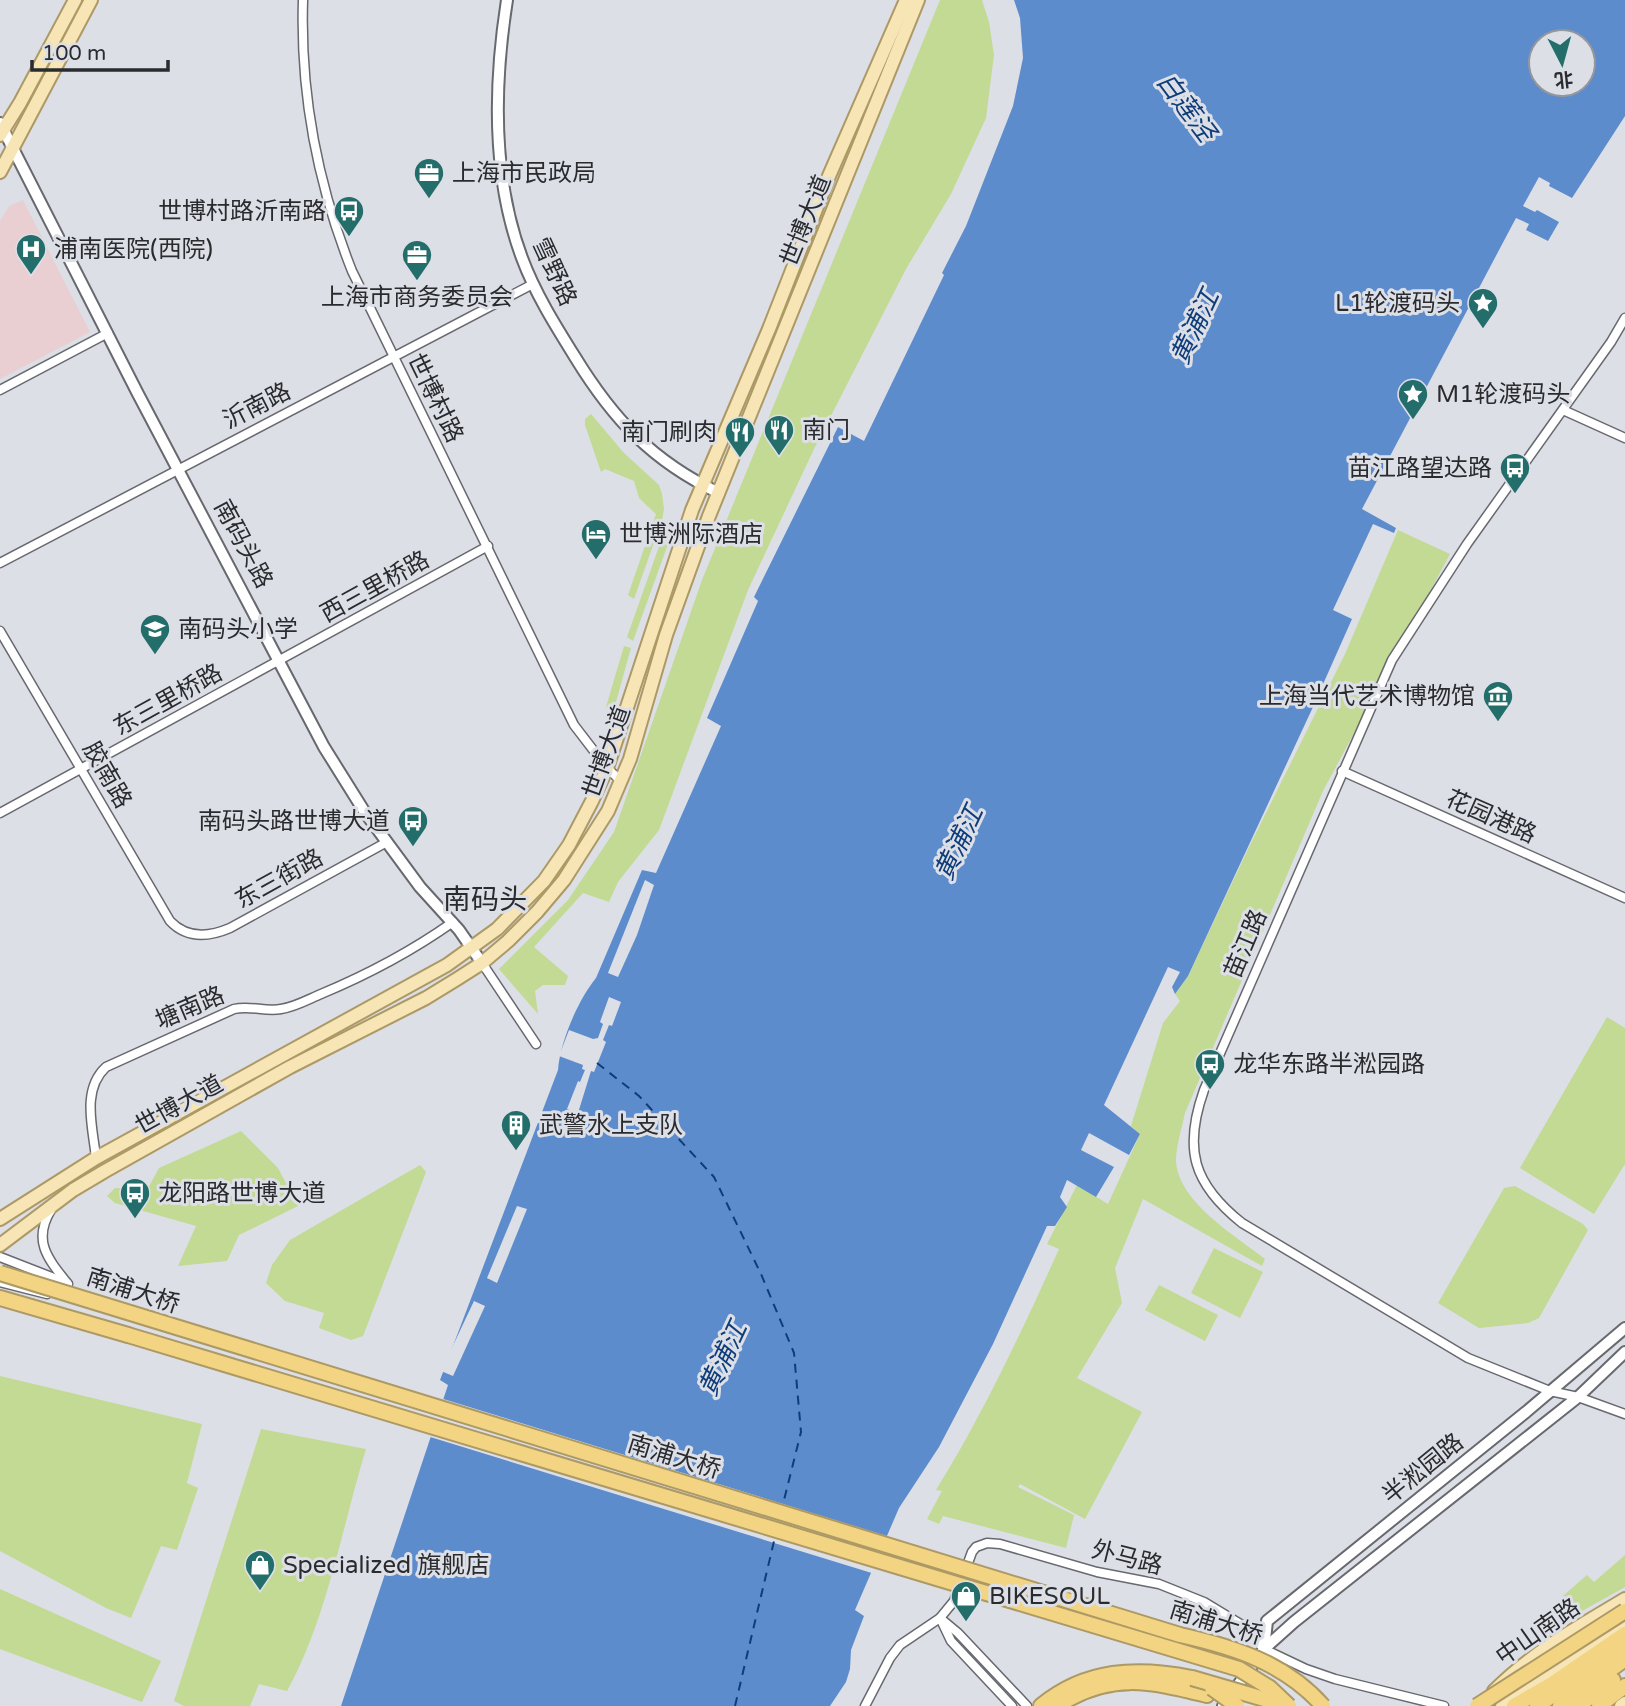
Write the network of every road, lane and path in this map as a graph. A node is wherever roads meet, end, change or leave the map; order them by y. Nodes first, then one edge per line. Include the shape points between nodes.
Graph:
1 (75, 0) edge
2 (91, 0) edge
3 (303, 0) edge
4 (507, 0) edge
5 (906, 0) edge
6 (918, 0) edge
7 (905, 16) junction
8 (1, 129) edge
9 (13, 150) junction
10 (0, 172) edge
11 (533, 284) junction
12 (1625, 318) edge
13 (108, 333) junction
14 (393, 357) junction
15 (0, 390) edge
16 (1563, 410) junction
17 (1625, 438) edge
18 (179, 468) junction
19 (703, 485) junction
20 (719, 493) junction
21 (488, 546) junction
22 (0, 563) edge
23 (0, 631) edge
24 (281, 661) junction
25 (607, 768) junction
26 (81, 769) junction
27 (1342, 771) junction
28 (621, 780) junction
29 (0, 813) edge
30 (387, 842) junction
31 (1625, 898) edge
32 (453, 922) junction
33 (186, 933) joint
34 (473, 948) junction
35 (482, 963) junction
36 (536, 1044) dead end
37 (96, 1158) junction
38 (73, 1190) junction
39 (0, 1219) edge
40 (0, 1245) edge
41 (0, 1257) edge
42 (0, 1273) edge
43 (0, 1282) edge
44 (68, 1284) junction
45 (0, 1298) edge
46 (1625, 1328) edge
47 (1625, 1352) edge
48 (1550, 1391) junction
49 (1578, 1397) junction
50 (1625, 1414) edge
51 (1625, 1599) edge
52 (1625, 1611) edge
53 (940, 1618) junction
54 (1625, 1623) edge
55 (1625, 1634) edge
56 (1625, 1646) edge
57 (1264, 1649) junction
58 (1625, 1659) edge
59 (1625, 1670) edge
60 (1625, 1677) edge
61 (1192, 1678) junction
62 (1533, 1684) junction
63 (1625, 1686) edge
64 (1207, 1701) edge
65 (1625, 1703) edge
66 (865, 1706) edge
67 (1012, 1706) edge
68 (1027, 1706) edge
69 (1041, 1706) edge
70 (1057, 1706) edge
71 (1073, 1706) edge
72 (1223, 1706) edge
73 (1230, 1706) edge
74 (1237, 1706) edge
75 (1289, 1706) edge
76 (1322, 1706) edge
77 (1444, 1706) edge
78 (1479, 1706) edge
79 (1491, 1706) edge
80 (1502, 1706) edge
81 (1514, 1706) edge
82 (1537, 1706) edge
83 (1560, 1706) edge
84 (1578, 1706) edge
85 (1587, 1706) edge
86 (1599, 1706) edge
87 (1621, 1706) edge

1 - 8 main road via 20,103
2 - 9 main road
3 - 14 street, 世博村路 via 307,109 321,177 352,271
4 - 11 street, 雪野路 via 499,62 499,136 512,226
5 - 7 main road, 世博大道
6 - 7 main road, 世博大道
7 - 19 main road, 世博大道 via 829,176
7 - 20 main road, 世博大道
8 - 9 street, 南码头路
9 - 10 main road
9 - 13 street, 南码头路
11 - 14 street, 沂南路
11 - 19 street, 雪野路 via 599,396 671,468
12 - 16 street, 苗江路
13 - 15 street
13 - 18 street, 南码头路
14 - 18 street, 沂南路
14 - 21 street, 世博村路
16 - 17 street
16 - 27 street, 苗江路 via 1467,544 1392,660
18 - 22 street, 沂南路
18 - 24 street, 南码头路
19 - 20 street, 雪野路
19 - 25 main road, 世博大道
20 - 28 main road, 世博大道 via 676,605
21 - 24 street, 西三里桥路
21 - 25 street, 世博村路 via 574,725
23 - 26 street, 胶南路
24 - 26 street, 东三里桥路
24 - 30 street, 南码头路 via 324,747
25 - 28 street, 世博村路
25 - 34 main road, 世博大道 via 569,845 544,881
26 - 29 street, 东三里桥路
26 - 33 street, 胶南路 via 170,921
27 - 31 street, 花园港路
27 - 48 street, 苗江路 via 1204,1090 1193,1128 1198,1167 1220,1206 1242,1223 1468,1358
28 - 35 main road, 世博大道 via 608,811 564,880 528,922
30 - 32 street, 南码头路
30 - 33 street, 东三街路 via 230,928
32 - 34 street, 南码头路
32 - 37 street, 塘南路 via 358,979 286,1008 234,1009 106,1067 91,1094
34 - 35 street, 南码头路
34 - 37 main road, 世博大道 via 405,990
35 - 36 street
35 - 38 main road, 世博大道
37 - 39 main road, 世博大道
38 - 40 main road, 世博大道
38 - 44 street via 52,1209 42,1233 46,1255
41 - 44 street
42 - 76 highway, 南浦大桥, bridge via 1180,1635 1226,1645 1280,1668
43 - 44 street via 84,1304
45 - 75 highway, 南浦大桥, bridge via 1239,1669
46 - 48 street, 半淞园路
47 - 49 street, 半淞园路
48 - 49 street, 苗江路
48 - 57 street, 半淞园路 via 1267,1621
49 - 50 street, 苗江路
49 - 57 street, 半淞园路
51 - 78 main road, 中山南路 via 1533,1654
52 - 78 highway, bridge
53 - 57 street, 外马路 via 954,1601 972,1552 987,1543 1159,1584 1204,1602 1242,1625
53 - 66 street, 外马路 via 900,1645
53 - 67 street via 951,1642
53 - 68 street
54 - 62 main road, 中山南路
55 - 81 highway
56 - 82 highway
57 - 72 street, 半淞园路
57 - 77 street, 外马路 via 1335,1679
58 - 83 highway
59 - 84 highway
60 - 85 main road
61 - 69 highway, 南浦大桥 via 1160,1672 1099,1676 1077,1683
61 - 74 highway, bridge
61 - 75 highway, 南浦大桥, bridge
62 - 79 main road
62 - 80 main road, 中山南路
63 - 86 highway
64 - 70 highway via 1153,1682 1115,1682 1077,1693
64 - 71 highway via 1152,1689 1118,1690
64 - 73 highway
65 - 87 main road

